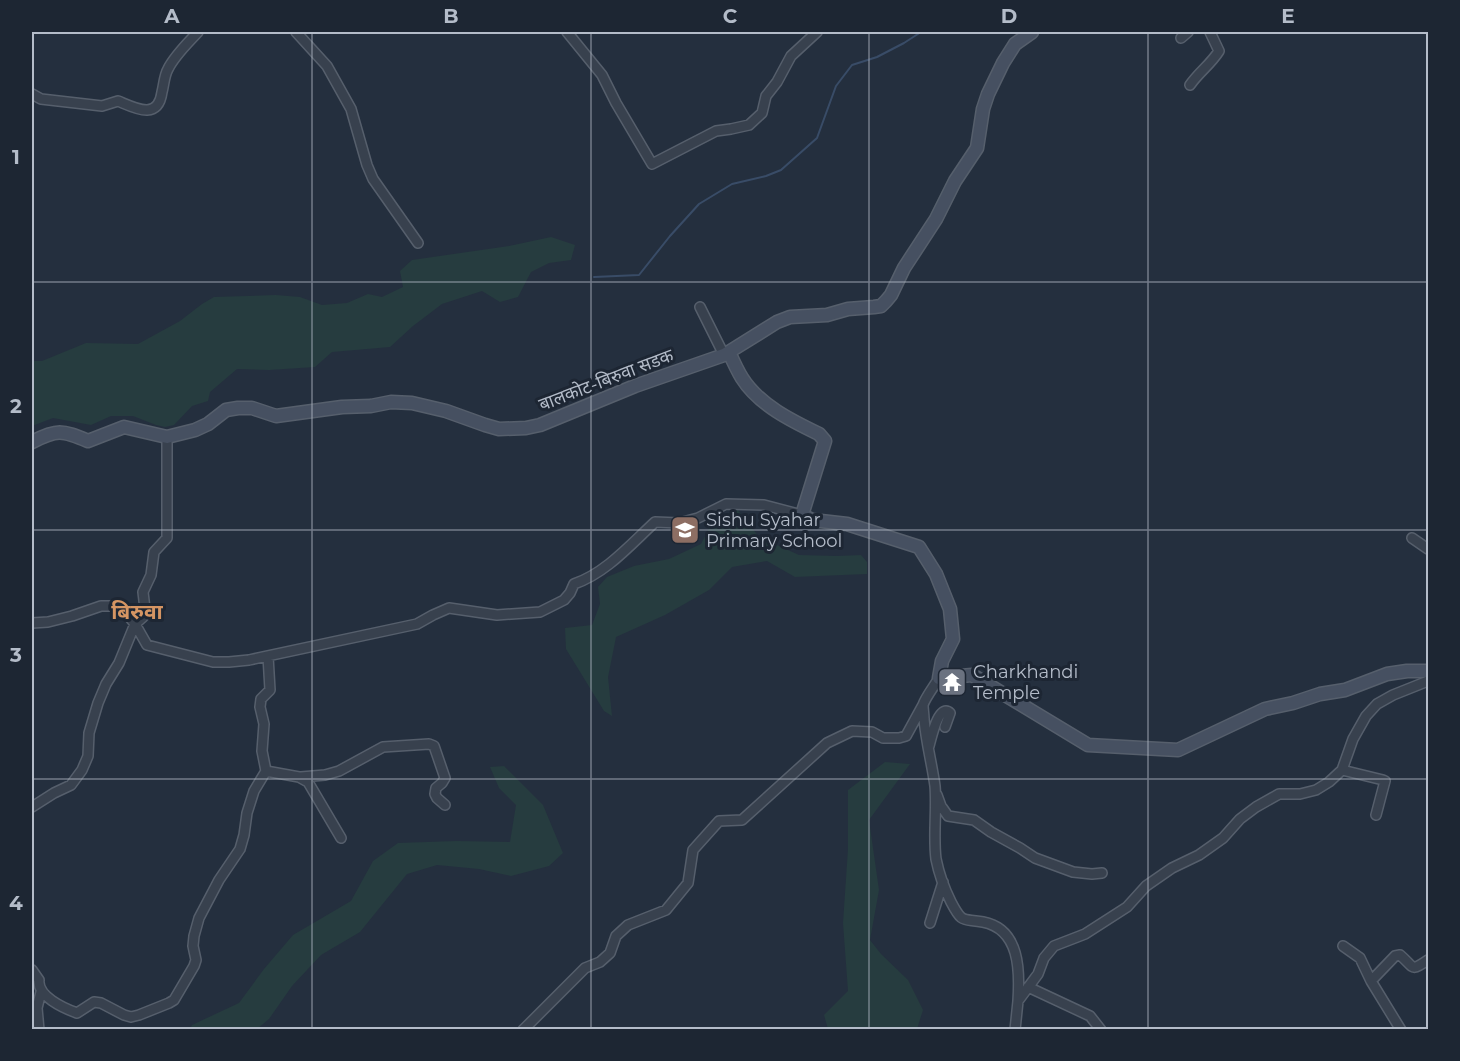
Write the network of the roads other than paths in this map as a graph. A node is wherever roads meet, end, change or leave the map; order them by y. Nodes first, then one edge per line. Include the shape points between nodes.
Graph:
1 (198, 32) edge
2 (296, 32) edge
3 (567, 32) edge
4 (817, 32) edge
5 (1032, 32) edge
6 (1210, 32) edge
7 (1190, 85) dead end
8 (32, 94) edge
9 (418, 243) dead end
10 (700, 307) dead end
11 (726, 354) junction
12 (167, 437) junction
13 (32, 442) edge
14 (802, 515) junction
15 (1412, 538) dead end
16 (1428, 549) edge
17 (32, 623) edge
18 (135, 624) junction
19 (268, 656) junction
20 (1428, 671) edge
21 (939, 678) junction
22 (1428, 681) edge
23 (923, 705) junction
24 (945, 726) dead end
25 (928, 749) junction
26 (1342, 770) junction
27 (266, 771) junction
28 (299, 777) junction
29 (935, 787) junction
30 (446, 804) dead end
31 (32, 807) edge
32 (1376, 815) dead end
33 (341, 838) dead end
34 (1102, 873) dead end
35 (943, 882) junction
36 (930, 923) dead end
37 (1343, 946) dead end
38 (1428, 960) edge
39 (32, 970) edge
40 (1371, 981) junction
41 (1028, 987) junction
42 (41, 992) junction
43 (1018, 1001) junction
44 (39, 1029) edge
45 (523, 1029) edge
46 (1015, 1029) edge
47 (1101, 1029) edge
48 (1401, 1029) edge

1 - 8 street via 167,69 160,103 154,108 142,111 118,101 102,106 41,99
2 - 9 street via 327,66 351,109 373,179
3 - 4 street via 602,75 652,164 716,131 748,125 762,113 766,96 792,56
5 - 11 main road, बालकोट-बिरुवा सडक via 1015,44 1003,63 983,109 977,148 886,302 827,315 785,318
6 - 7 street via 1219,51
10 - 11 street
11 - 12 main road, बालकोट-बिरुवा सडक via 526,428 499,429 446,411 391,402 276,416 252,408 232,409 195,430
11 - 14 main road via 756,396 825,441
12 - 13 main road, बालकोट-बिरुवा सडक via 124,427 88,441 60,431
12 - 18 street via 167,538 154,552 152,575 143,592 143,617
14 - 19 street via 764,505 726,504 679,523 655,522 599,573 574,584 564,600 540,612 497,615 449,608 417,624
14 - 21 main road via 848,524 919,547 936,574 950,609 953,639
15 - 16 street
17 - 18 street via 112,606 122,608
18 - 19 street via 147,645 213,662
18 - 31 street via 98,703 82,770 71,785
19 - 27 street via 270,690 261,699 260,707
20 - 21 main road via 1387,674 1345,690 1265,709 1178,750 1088,745 972,675
21 - 23 street
22 - 26 street via 1377,704 1353,739
23 - 25 street
23 - 45 street via 906,736 883,738 872,732 852,731 827,743 742,820 719,821 693,850 688,883 666,910 627,925 616,936 610,953 585,968
24 - 25 street via 948,711 940,714
25 - 29 street
26 - 32 street via 1385,781
26 - 41 street via 1316,790 1279,794 1256,807 1223,838 1146,886 1126,907 1085,934 1054,946
27 - 28 street
27 - 42 street via 246,813 240,849 199,918 193,946 196,960 174,1000 131,1017 94,1002 77,1013
28 - 30 street via 339,771 383,747 429,744 434,746 445,778 435,794
28 - 33 street via 308,782
29 - 34 street via 948,816 974,820 1035,858 1074,872
29 - 35 street via 936,859
35 - 36 street
35 - 43 street via 961,918 996,926 1008,936 1018,967
37 - 40 street via 1360,958
38 - 40 street via 1416,968 1400,955 1395,956
39 - 42 street
40 - 48 street
41 - 43 street
41 - 47 street via 1090,1016
42 - 44 street via 37,1008
43 - 46 street

